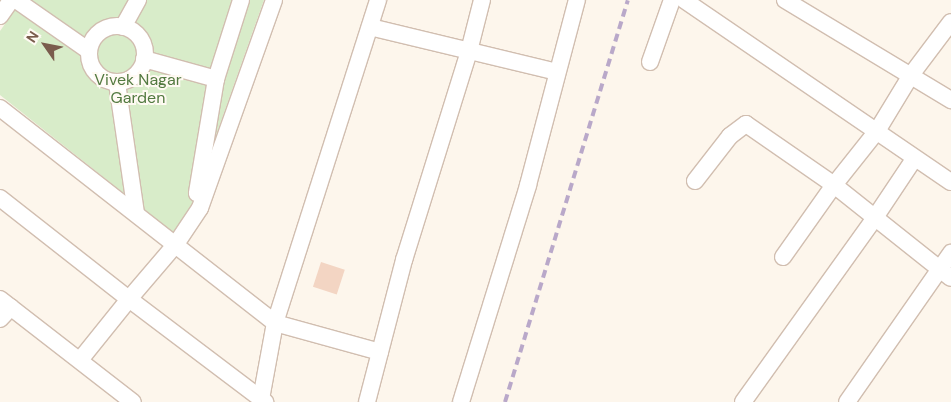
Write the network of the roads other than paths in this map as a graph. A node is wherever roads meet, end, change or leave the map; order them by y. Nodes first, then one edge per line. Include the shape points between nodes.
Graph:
1 (11, 0) edge
2 (16, 0) edge
3 (138, 0) edge
4 (241, 0) edge
5 (274, 0) edge
6 (378, 0) edge
7 (482, 0) edge
8 (577, 0) edge
9 (672, 0) edge
10 (684, 0) edge
11 (793, 2) edge
12 (0, 16) edge
13 (951, 22) edge
14 (123, 27) junction
15 (370, 27) junction
16 (89, 51) junction
17 (469, 51) junction
18 (144, 59) junction
19 (650, 62) dead end
20 (557, 72) junction
21 (912, 74) junction
22 (216, 79) junction
23 (118, 83) junction
24 (951, 100) edge
25 (0, 108) edge
26 (878, 131) junction
27 (914, 159) junction
28 (695, 181) dead end
29 (951, 182) edge
30 (834, 185) junction
31 (0, 198) edge
32 (136, 213) junction
33 (193, 219) junction
34 (874, 220) junction
35 (176, 244) junction
36 (951, 253) edge
37 (783, 257) dead end
38 (946, 273) edge
39 (129, 299) junction
40 (4, 308) edge
41 (275, 323) junction
42 (380, 352) junction
43 (80, 360) junction
44 (263, 400) edge
45 (134, 402) edge
46 (366, 402) edge
47 (461, 402) edge
48 (743, 402) edge
49 (847, 402) edge

1 - 12 street
2 - 16 street
3 - 14 street
4 - 22 street
5 - 33 street
6 - 15 street
7 - 17 street
8 - 20 street
9 - 19 street
10 - 26 street
11 - 21 street
13 - 21 street
14 - 16 street via 101,31
14 - 18 street via 137,35
15 - 17 street
15 - 41 street
16 - 23 street via 96,73
17 - 20 street
17 - 42 street via 404,260
18 - 22 street
18 - 23 street via 137,73
20 - 47 street via 528,185
21 - 24 street
21 - 26 street
22 - 33 street
23 - 32 street
25 - 32 street
26 - 27 street
26 - 30 street
27 - 29 street
27 - 34 street
28 - 30 street via 730,136 746,124
30 - 34 street
30 - 37 street
31 - 39 street
32 - 35 street
33 - 35 street
34 - 38 street
34 - 48 street
35 - 39 street
35 - 41 street
36 - 38 street
38 - 49 street
39 - 43 street
39 - 44 street
40 - 43 street
41 - 42 street
41 - 44 street
42 - 46 street
43 - 45 street

